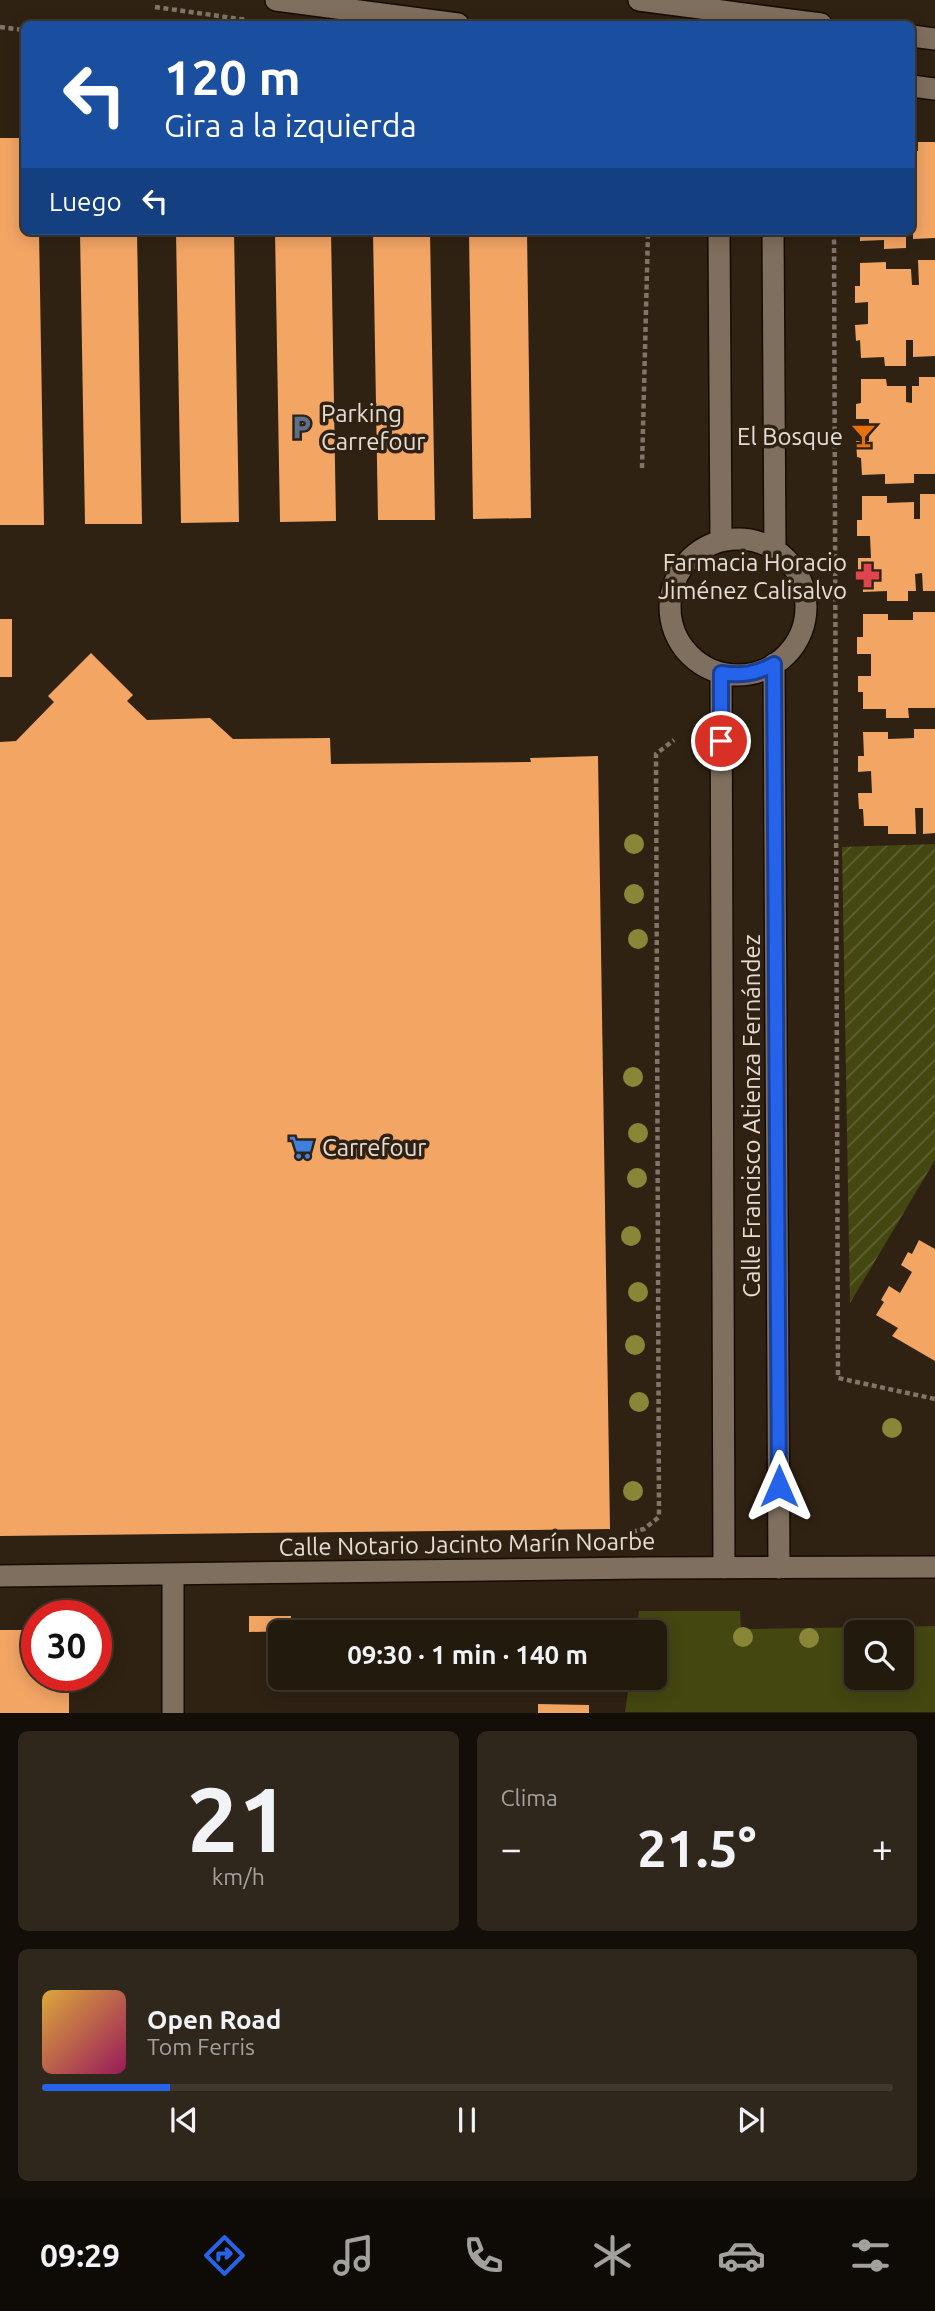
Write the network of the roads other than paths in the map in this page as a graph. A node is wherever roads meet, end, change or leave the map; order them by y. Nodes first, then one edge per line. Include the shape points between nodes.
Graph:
1 (276, 0) edge
2 (639, 0) edge
3 (758, 20) edge
4 (435, 21) edge
5 (915, 36) edge
6 (935, 39) edge
7 (915, 86) edge
8 (935, 89) edge
9 (719, 235) edge
10 (773, 235) edge
11 (721, 541) junction
12 (775, 551) junction
13 (774, 664) junction
14 (721, 673) junction
15 (935, 1567) edge
16 (724, 1568) junction
17 (779, 1568) junction
18 (173, 1574) junction
19 (0, 1576) edge
20 (173, 1713) edge

1 - 4 street
2 - 3 street
5 - 6 street
7 - 8 street
9 - 11 street
10 - 12 street
11 - 12 street via 758,542
11 - 14 street via 690,558 676,579 670,603 683,648
12 - 13 street via 798,575 806,608 797,641
13 - 14 street via 758,673
13 - 17 street, Calle Francisco Atienza Fernández
14 - 16 street, Calle Francisco Atienza Fernández
15 - 17 street, Calle Notario Jacinto Marín Noarbe
16 - 17 street, Calle Notario Jacinto Marín Noarbe
16 - 18 street, Calle Notario Jacinto Marín Noarbe
18 - 19 street, Calle Notario Jacinto Marín Noarbe
18 - 20 street

